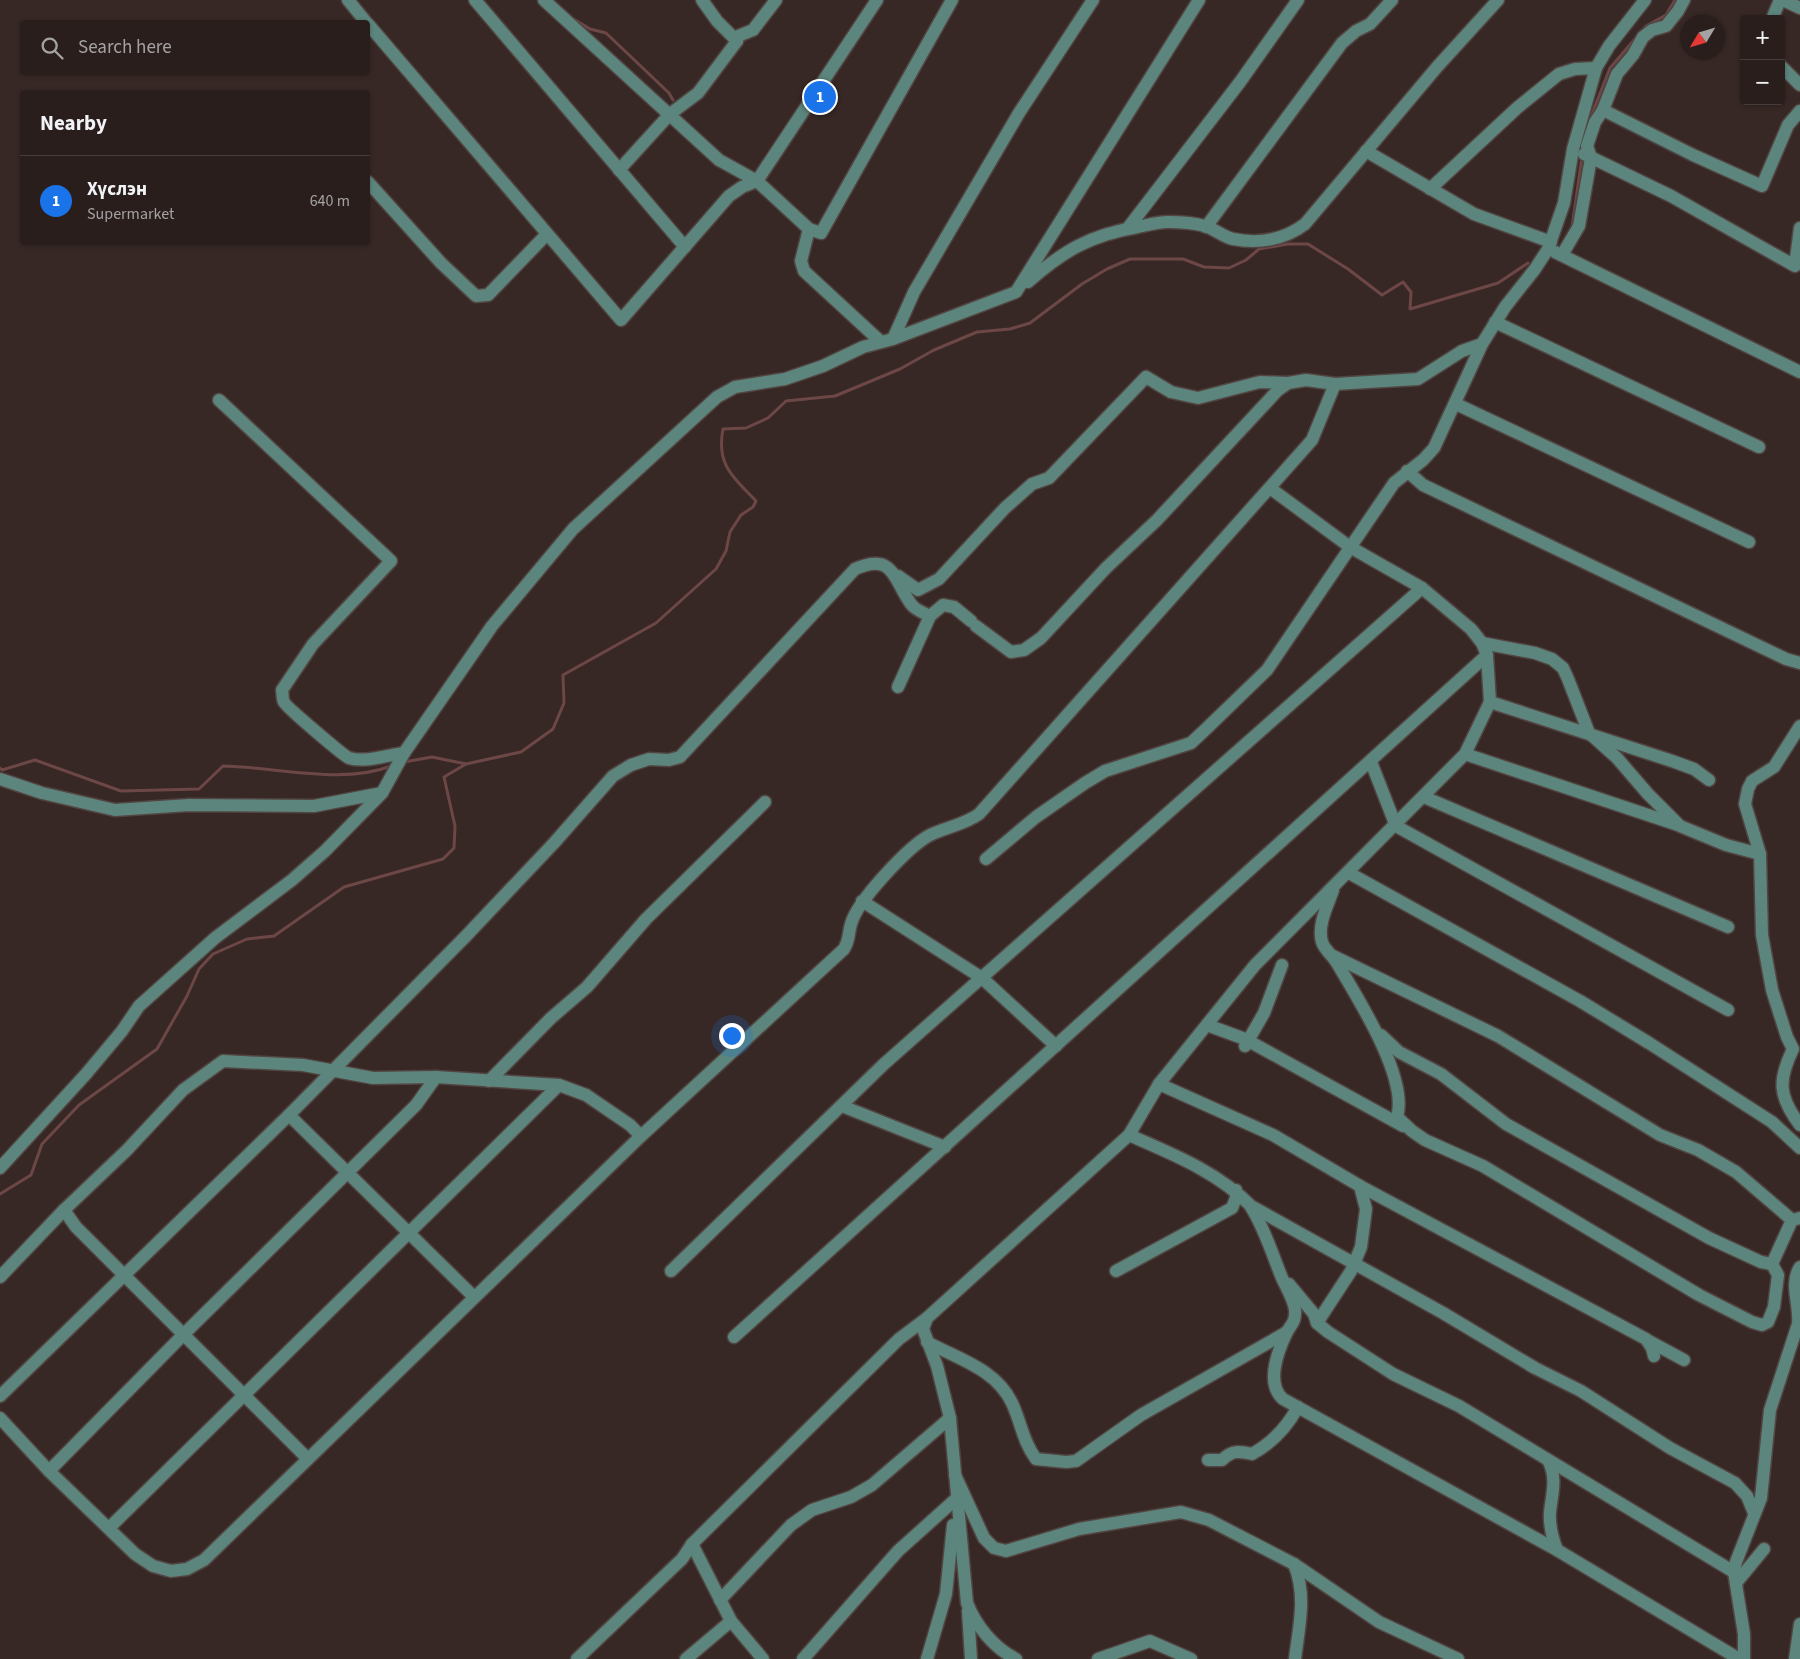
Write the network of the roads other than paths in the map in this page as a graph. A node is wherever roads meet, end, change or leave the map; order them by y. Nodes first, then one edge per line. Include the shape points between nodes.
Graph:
1 (348, 0) edge
2 (475, 0) edge
3 (544, 0) edge
4 (702, 0) edge
5 (776, 0) edge
6 (877, 0) edge
7 (952, 0) edge
8 (1093, 0) edge
9 (1199, 0) edge
10 (1298, 0) edge
11 (1392, 0) edge
12 (1498, 0) edge
13 (1645, 0) edge
14 (1684, 0) edge
15 (1780, 0) edge
16 (1783, 0) edge
17 (1800, 8) edge
18 (1774, 15) edge
19 (365, 20) edge
20 (370, 27) edge
21 (737, 41) junction
22 (1596, 68) junction
23 (1785, 70) edge
24 (1800, 85) edge
25 (1603, 110) junction
26 (1800, 111) edge
27 (670, 114) junction
28 (1573, 149) junction
29 (1366, 151) junction
30 (1591, 158) junction
31 (619, 170) junction
32 (757, 182) junction
33 (370, 184) edge
34 (1430, 189) junction
35 (1206, 226) junction
36 (1128, 228) junction
37 (1800, 228) edge
38 (809, 229) junction
39 (547, 234) junction
40 (1550, 246) junction
41 (684, 247) junction
42 (1562, 255) junction
43 (1016, 292) junction
44 (1495, 322) junction
45 (887, 340) junction
46 (1482, 344) junction
47 (1800, 372) edge
48 (1288, 383) junction
49 (1334, 384) junction
50 (219, 400) dead end
51 (1456, 404) junction
52 (1758, 447) dead end
53 (1407, 471) junction
54 (1270, 488) junction
55 (1749, 542) dead end
56 (1350, 547) junction
57 (896, 575) junction
58 (1422, 588) junction
59 (930, 616) junction
60 (1485, 649) junction
61 (1800, 663) edge
62 (898, 687) dead end
63 (1490, 702) junction
64 (1800, 726) edge
65 (1589, 733) junction
66 (404, 753) junction
67 (1465, 754) junction
68 (1371, 762) junction
69 (0, 779) edge
70 (1709, 780) dead end
71 (382, 793) junction
72 (1424, 796) junction
73 (765, 802) dead end
74 (1396, 826) junction
75 (1680, 826) junction
76 (1760, 854) junction
77 (986, 860) dead end
78 (1348, 874) junction
79 (1334, 888) junction
80 (862, 901) junction
81 (1728, 927) dead end
82 (1333, 956) junction
83 (1282, 965) dead end
84 (982, 978) junction
85 (1728, 1010) dead end
86 (1370, 1021) junction
87 (1208, 1025) junction
88 (1247, 1043) junction
89 (1056, 1046) junction
90 (333, 1069) junction
91 (436, 1077) junction
92 (489, 1081) junction
93 (1159, 1084) junction
94 (559, 1085) junction
95 (842, 1106) junction
96 (289, 1115) junction
97 (1800, 1125) edge
98 (1412, 1131) junction
99 (1129, 1135) junction
100 (641, 1136) junction
101 (945, 1147) junction
102 (1800, 1148) edge
103 (0, 1168) edge
104 (347, 1173) junction
105 (1360, 1186) junction
106 (1236, 1190) junction
107 (1251, 1206) junction
108 (64, 1210) junction
109 (1796, 1219) edge
110 (410, 1232) junction
111 (1355, 1264) junction
112 (1772, 1264) junction
113 (1800, 1267) edge
114 (670, 1271) dead end
115 (1116, 1271) dead end
116 (1281, 1274) junction
117 (124, 1275) junction
118 (0, 1277) edge
119 (474, 1296) junction
120 (927, 1318) junction
121 (1316, 1319) junction
122 (1290, 1329) junction
123 (184, 1334) junction
124 (734, 1337) dead end
125 (1646, 1340) junction
126 (927, 1342) junction
127 (1654, 1356) dead end
128 (1684, 1360) dead end
129 (245, 1395) junction
130 (0, 1396) edge
131 (1298, 1407) junction
132 (0, 1418) edge
133 (950, 1418) junction
134 (308, 1459) junction
135 (1208, 1460) dead end
136 (1549, 1462) junction
137 (49, 1471) junction
138 (955, 1475) junction
139 (955, 1500) junction
140 (1754, 1513) junction
141 (109, 1528) junction
142 (692, 1544) junction
143 (1764, 1549) dead end
144 (1557, 1550) junction
145 (1294, 1564) junction
146 (1735, 1578) junction
147 (720, 1600) junction
148 (967, 1603) junction
149 (731, 1621) junction
150 (1800, 1624) edge
151 (577, 1659) edge
152 (686, 1659) edge
153 (763, 1659) edge
154 (803, 1659) edge
155 (927, 1659) edge
156 (971, 1659) edge
157 (1016, 1659) edge
158 (1098, 1659) edge
159 (1191, 1659) edge
160 (1295, 1659) edge
161 (1458, 1659) edge
162 (1739, 1659) edge
163 (1744, 1659) edge
164 (1795, 1659) edge

1 - 19 street
2 - 31 street
3 - 27 street
4 - 21 street
5 - 21 street via 753,30 738,36
6 - 32 street
7 - 38 street via 820,232
8 - 45 street via 1019,113
9 - 43 street
10 - 36 street via 1240,82
11 - 35 street via 1370,24 1342,43
12 - 29 street
13 - 22 street
14 - 25 street via 1666,26 1643,37 1617,74
15 - 18 street
16 - 17 street
20 - 39 street
21 - 27 street via 698,93
22 - 28 street
22 - 34 street via 1559,74 1517,108
23 - 24 street
25 - 26 street via 1762,186 1788,124
25 - 30 street via 1587,146
27 - 31 street
27 - 32 street via 719,160
28 - 30 street
28 - 40 street via 1564,203
29 - 34 street
29 - 35 street via 1305,224 1293,233 1257,241 1231,239
30 - 37 street via 1671,196 1795,266
30 - 42 street via 1579,226
31 - 41 street
32 - 38 street
32 - 41 street via 729,196
33 - 39 street via 441,263 476,296 488,295
34 - 40 street via 1474,214
35 - 36 street via 1166,222
36 - 43 street via 1075,245
38 - 45 street via 801,262 804,271
39 - 41 street via 621,320
40 - 42 street
40 - 44 street
42 - 47 street
43 - 45 street
44 - 46 street
44 - 52 street
45 - 66 street via 785,379 735,387 717,397 573,528 492,626
46 - 49 street via 1462,351 1418,379
46 - 51 street
48 - 49 street via 1313,380
48 - 57 street via 1260,382 1198,398 1172,392 1146,377 1049,478 1032,484 1005,508 939,579 918,590
48 - 59 street via 1041,638 1024,650 1011,652 954,607 943,605
49 - 54 street via 1312,440
50 - 66 street via 390,561 313,644 282,690 284,702 296,716 349,758
51 - 53 street via 1434,448
51 - 55 street
53 - 56 street via 1394,483
53 - 61 street via 1423,485
54 - 56 street
54 - 80 street via 979,814 970,821 930,835 914,846
56 - 58 street
56 - 77 street via 1267,670 1190,743 1105,772 1085,783 1036,817
57 - 59 street via 911,605
57 - 90 street via 881,564 869,563 855,569 680,757 649,759 613,776 473,929
58 - 60 street via 1471,629
58 - 84 street
59 - 62 street
60 - 63 street
60 - 65 street via 1535,653 1552,659 1563,668
60 - 68 street
63 - 65 street
63 - 67 street
64 - 76 street via 1774,768 1752,781 1748,789 1745,804
65 - 70 street via 1694,769
65 - 75 street via 1617,758
66 - 71 street
67 - 72 street
67 - 75 street
68 - 74 street
68 - 89 street
69 - 71 street via 42,794 115,810 189,805 314,806
71 - 103 street via 292,880 215,938 139,1006 86,1074
72 - 74 street
72 - 81 street
73 - 92 street via 646,918 587,987 551,1018
74 - 78 street
74 - 85 street
75 - 76 street via 1726,845
76 - 97 street via 1762,935 1772,990 1793,1049 1784,1067 1781,1092
78 - 79 street
78 - 102 street via 1580,1001 1772,1122
79 - 82 street via 1320,928 1322,943
79 - 87 street via 1255,966
80 - 84 street
80 - 100 street via 844,949
82 - 86 street
82 - 109 street via 1498,1036 1660,1135 1698,1150 1736,1172
83 - 88 street via 1264,1013
84 - 89 street
84 - 95 street
86 - 98 street via 1392,1075 1400,1106 1397,1117
86 - 112 street via 1399,1052 1441,1074 1506,1124 1709,1238
87 - 88 street
87 - 93 street
88 - 98 street
89 - 101 street
90 - 91 street via 373,1078
90 - 96 street
90 - 108 street via 223,1061 183,1090
91 - 92 street
91 - 104 street via 416,1105
92 - 94 street
93 - 99 street
93 - 105 street via 1273,1135
94 - 100 street via 586,1095
94 - 110 street
95 - 101 street
95 - 114 street
96 - 104 street
96 - 117 street
98 - 112 street via 1483,1166 1699,1295 1762,1325 1768,1322 1774,1307 1778,1275
99 - 106 street via 1193,1164
99 - 120 street
100 - 119 street
101 - 124 street
104 - 110 street
104 - 123 street
105 - 111 street via 1366,1209 1361,1247
105 - 125 street
106 - 107 street
106 - 115 street via 1232,1208
107 - 111 street
107 - 116 street via 1264,1227 1267,1244
108 - 117 street via 76,1227
108 - 118 street
109 - 112 street
110 - 119 street
110 - 129 street
111 - 121 street
111 - 140 street via 1516,1358 1581,1391 1670,1448 1735,1483 1747,1496
113 - 140 street via 1794,1276 1798,1324 1770,1410 1760,1498
116 - 121 street
116 - 122 street via 1295,1310
117 - 123 street
117 - 130 street
119 - 134 street
120 - 126 street via 923,1330
120 - 142 street via 899,1339
121 - 122 street
121 - 136 street via 1393,1374 1459,1406
122 - 126 street via 1141,1415 1076,1461 1066,1462 1036,1459 1026,1445 1020,1422 1004,1388 994,1378
122 - 131 street via 1279,1355 1274,1385 1283,1400
123 - 129 street
123 - 137 street
125 - 127 street
125 - 128 street
126 - 133 street
129 - 134 street
129 - 141 street
131 - 135 street via 1288,1425 1264,1448 1252,1454 1238,1451 1229,1453 1222,1460
131 - 144 street
132 - 137 street
133 - 138 street
133 - 147 street via 872,1485 851,1497 812,1510 791,1525
134 - 141 street via 204,1560 187,1569 171,1571 153,1566 135,1554
136 - 144 street via 1554,1473 1551,1534
136 - 146 street via 1569,1471
137 - 141 street
138 - 139 street
138 - 145 street via 978,1529 994,1548 1006,1550 1079,1530 1181,1512 1209,1520
139 - 148 street
139 - 154 street via 898,1551
139 - 155 street via 946,1594
140 - 146 street via 1736,1562
142 - 147 street
142 - 151 street via 682,1559
143 - 146 street
144 - 162 street
145 - 160 street via 1302,1589
145 - 161 street via 1379,1622
146 - 163 street via 1744,1634
147 - 149 street
148 - 156 street
148 - 157 street via 985,1634
149 - 152 street
149 - 153 street
150 - 164 street
158 - 159 street via 1150,1641

